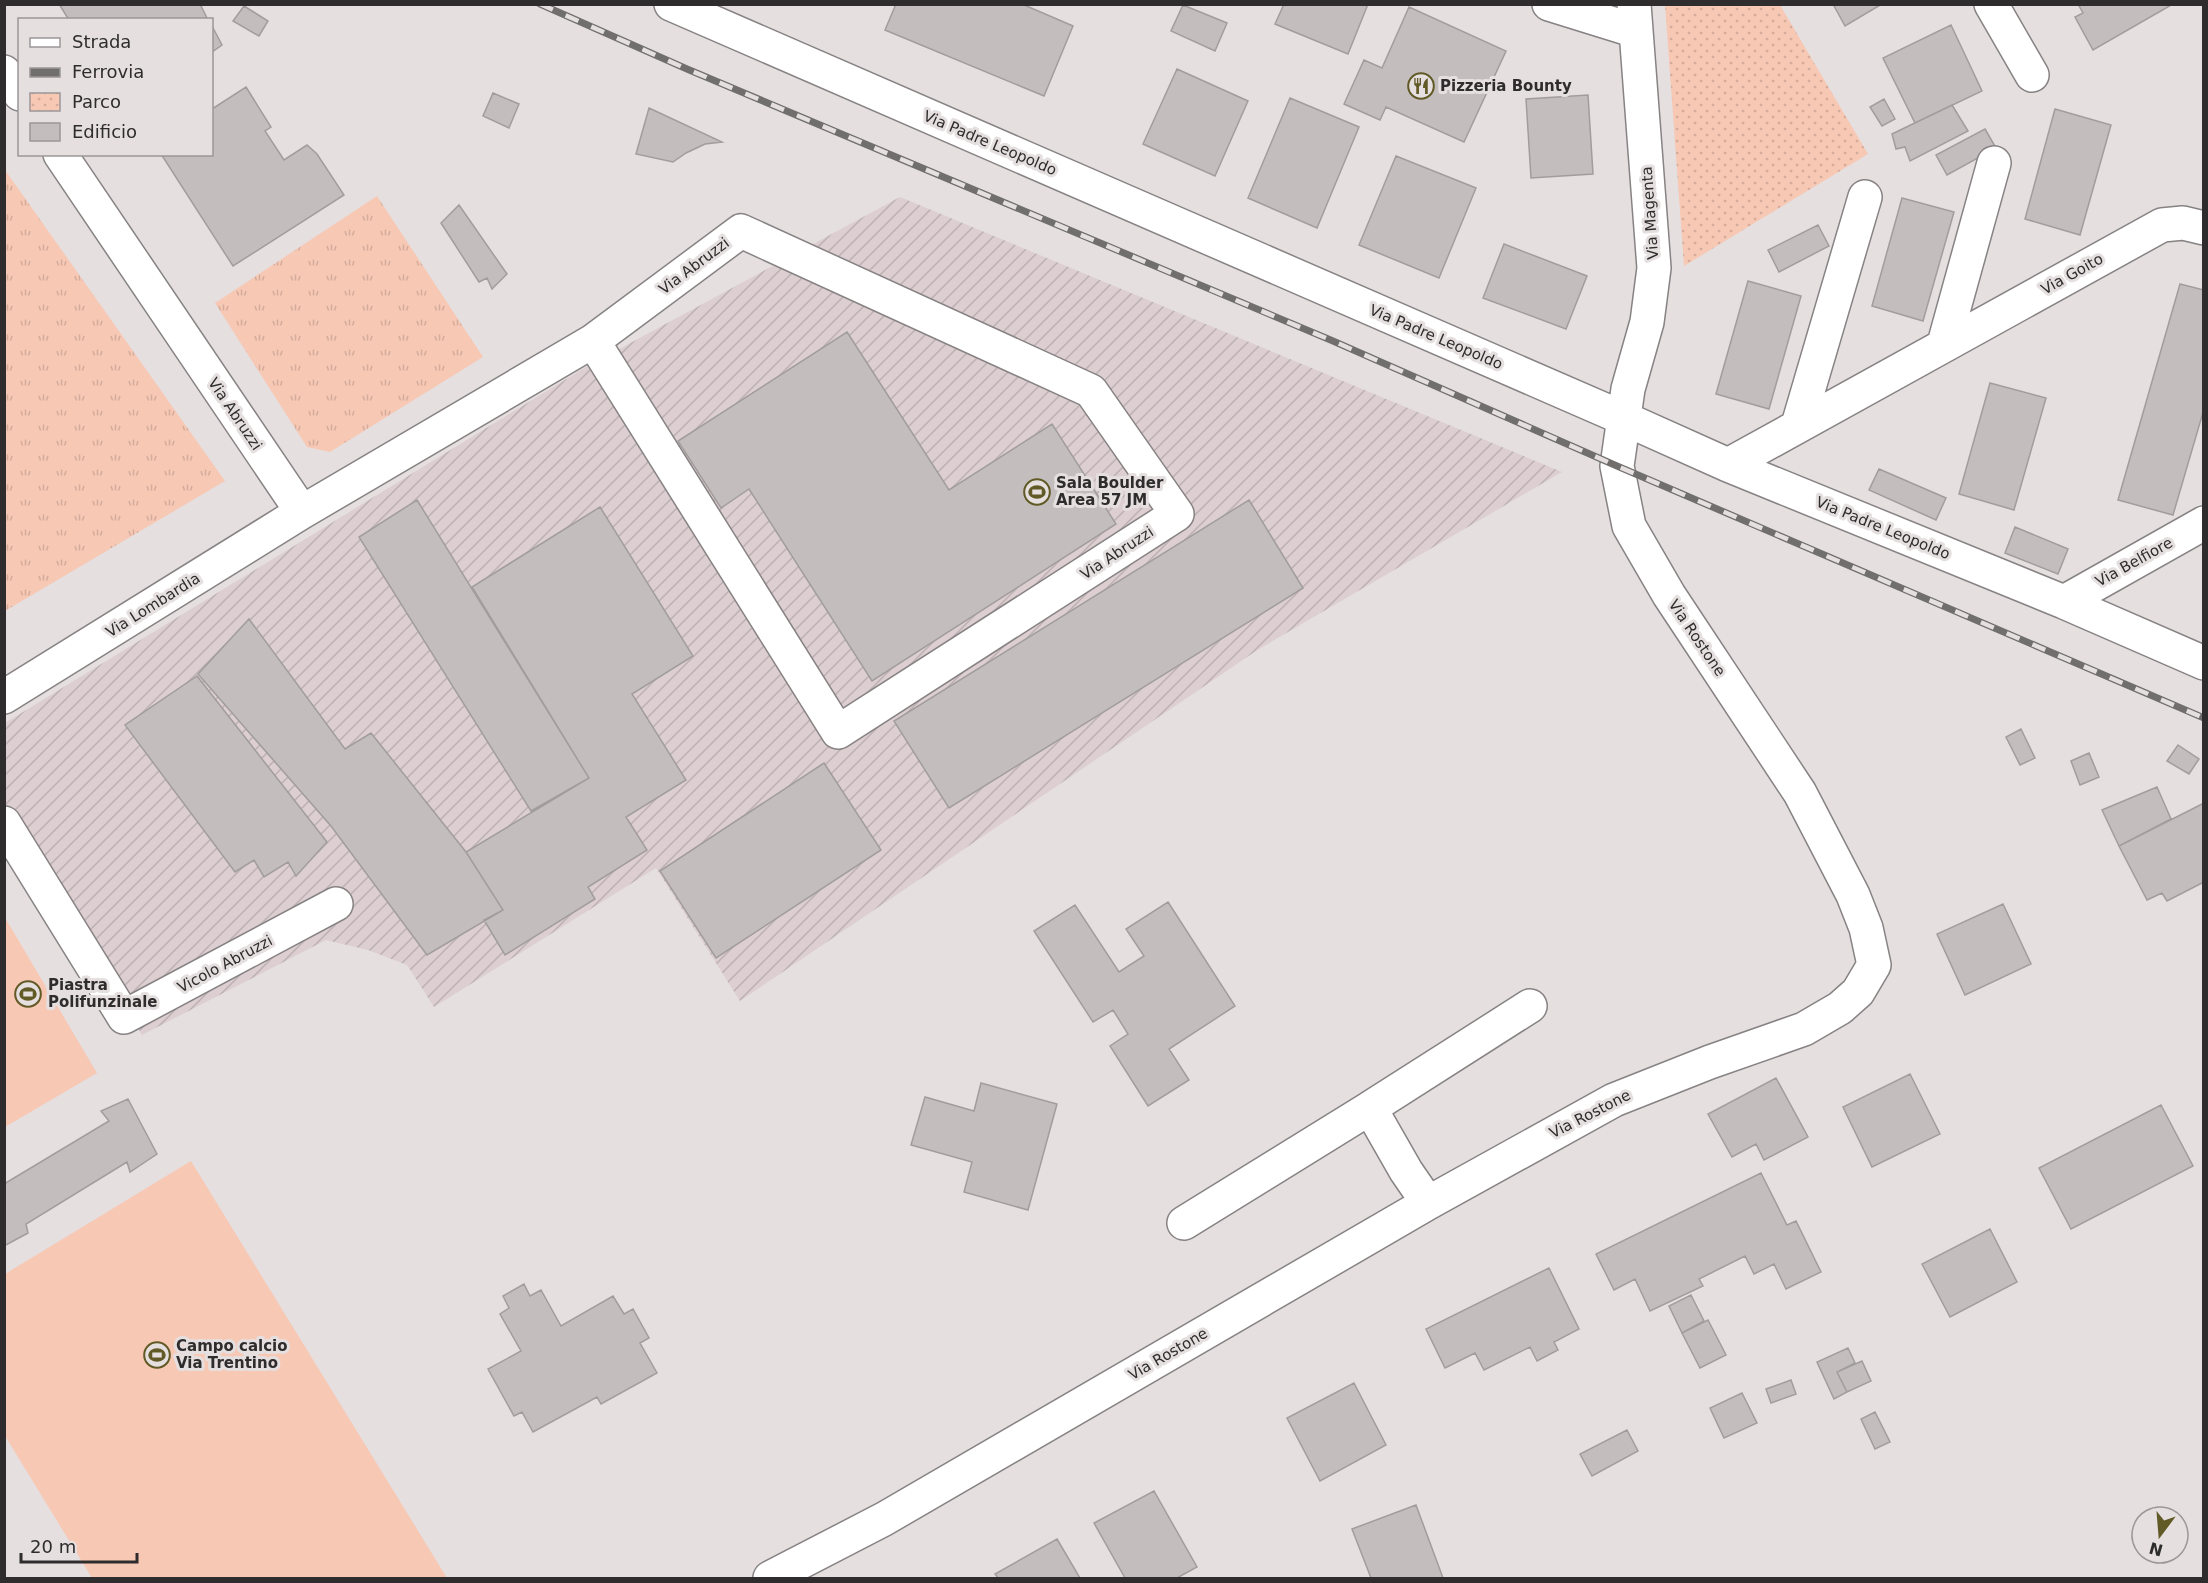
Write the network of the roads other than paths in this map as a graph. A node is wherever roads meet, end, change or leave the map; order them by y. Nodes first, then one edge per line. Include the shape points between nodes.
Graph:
1 (670, 4) edge
2 (1549, 4) edge
3 (1991, 4) edge
4 (1635, 18) edge
5 (4, 72) edge
6 (2032, 75) dead end
7 (18, 91) edge
8 (18, 103) edge
9 (4, 112) edge
10 (61, 156) edge
11 (1994, 163) dead end
12 (1865, 197) dead end
13 (2204, 228) edge
14 (593, 341) junction
15 (1944, 344) junction
16 (1623, 418) junction
17 (1798, 425) junction
18 (1728, 465) junction
19 (302, 512) junction
20 (2204, 523) edge
21 (2064, 602) junction
22 (2204, 663) edge
23 (4, 697) edge
24 (4, 823) edge
25 (336, 904) dead end
26 (1530, 1006) dead end
27 (1370, 1108) junction
28 (1428, 1203) junction
29 (1184, 1223) dead end
30 (770, 1578) edge

1 - 16 street, Via Padre Leopoldo
2 - 4 street
3 - 6 street
4 - 16 street, Via Magenta via 1654,268 1647,322
5 - 7 street
8 - 9 street
10 - 19 street, Via Abruzzi
11 - 15 street
12 - 17 street
13 - 15 street, Via Goito via 2183,223 2162,225
14 - 14 street, Via Abruzzi via 741,231 1091,391 1178,514 838,732
14 - 19 street, Via Abruzzi
15 - 17 street, Via Goito
16 - 18 street, Via Padre Leopoldo
16 - 28 street, Via Rostone via 1617,466 1629,526 1669,595 1800,793 1853,895 1874,964 1858,992 1840,1008 1804,1029 1614,1100
17 - 18 street, Via Goito
18 - 21 street, Via Padre Leopoldo
19 - 23 street, Via Lombardia
20 - 21 street, Via Belfiore
21 - 22 street, Via Padre Leopoldo
24 - 25 street, Vicolo Abruzzi via 124,1017
26 - 27 street
27 - 28 street
27 - 29 street
28 - 30 street, Via Rostone via 884,1519

